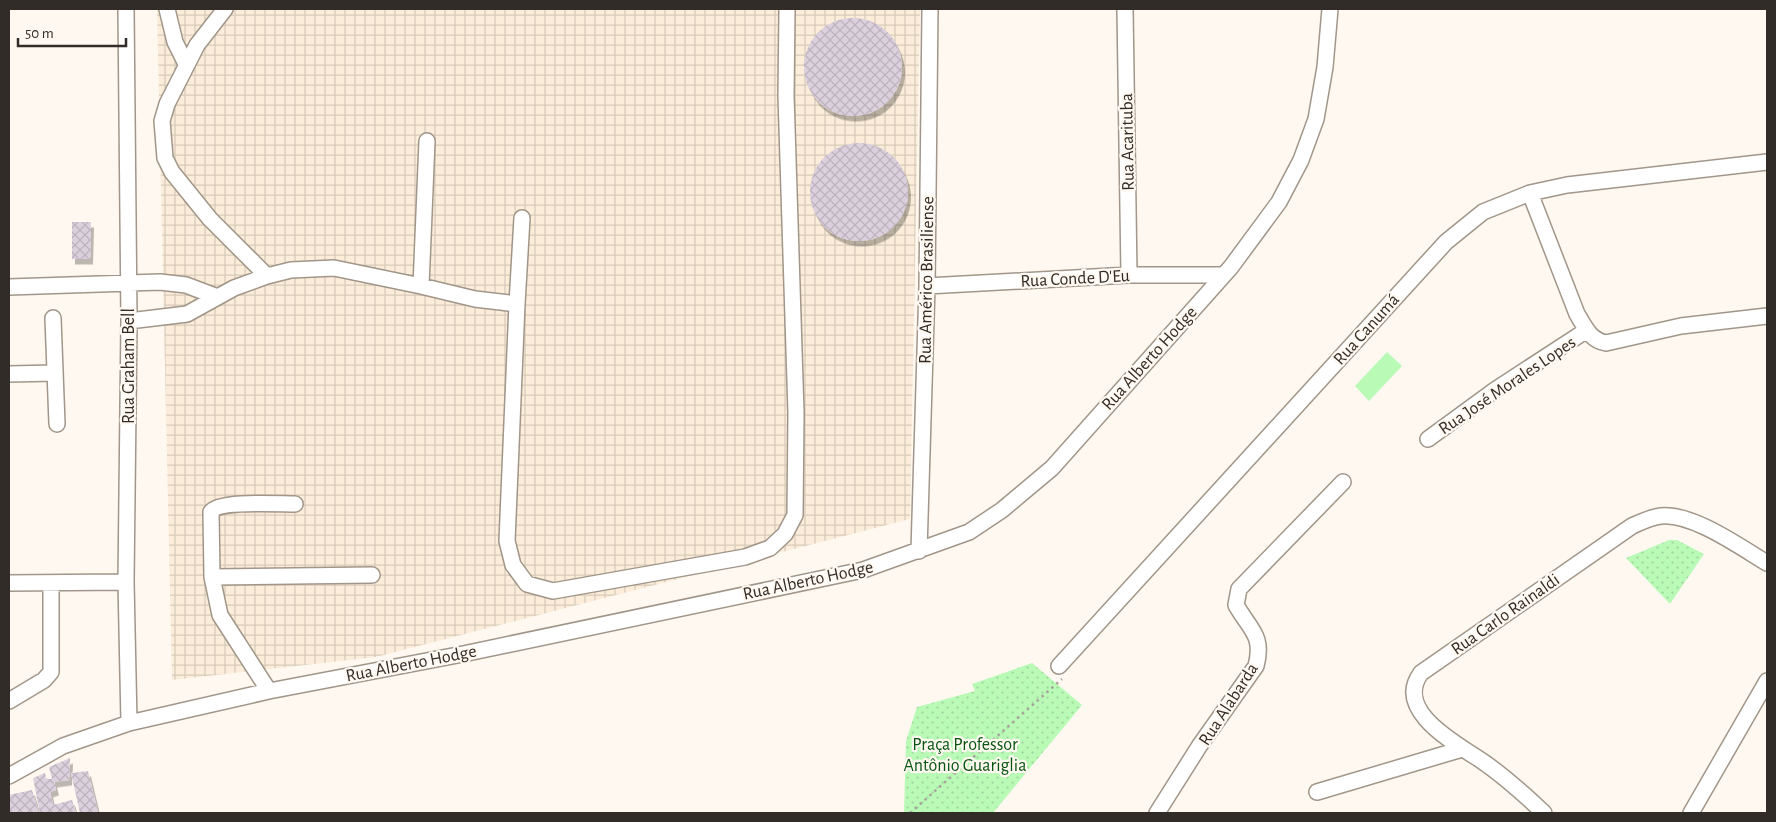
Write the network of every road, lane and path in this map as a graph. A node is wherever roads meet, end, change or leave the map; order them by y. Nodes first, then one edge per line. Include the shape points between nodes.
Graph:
1 (126, 9) edge
2 (167, 9) edge
3 (225, 9) edge
4 (787, 9) edge
5 (930, 9) edge
6 (1125, 9) edge
7 (1330, 9) edge
8 (186, 64) junction
9 (427, 141) dead end
10 (1767, 162) edge
11 (1530, 193) junction
12 (522, 218) dead end
13 (1129, 275) junction
14 (267, 276) junction
15 (1223, 276) junction
16 (128, 283) junction
17 (421, 286) junction
18 (927, 286) junction
19 (9, 287) edge
20 (215, 296) junction
21 (517, 304) junction
22 (1767, 316) edge
23 (53, 318) dead end
24 (129, 320) junction
25 (1587, 330) junction
26 (54, 373) junction
27 (9, 374) edge
28 (57, 424) dead end
29 (1428, 439) dead end
30 (1343, 482) dead end
31 (295, 504) dead end
32 (919, 551) junction
33 (1767, 563) edge
34 (372, 575) dead end
35 (212, 577) junction
36 (51, 582) junction
37 (126, 582) junction
38 (9, 583) edge
39 (1059, 666) dead end
40 (1767, 681) edge
41 (1061, 682) dead end
42 (270, 691) junction
43 (9, 701) edge
44 (129, 723) junction
45 (1462, 749) junction
46 (9, 776) edge
47 (1317, 792) dead end
48 (910, 813) edge
49 (1156, 813) edge
50 (1544, 813) edge
51 (1690, 813) edge

1 - 16 street, Rua Graham Bell
2 - 8 street via 175,42
3 - 8 street via 197,44
4 - 21 street via 786,96 796,414 795,515 785,534 770,548 745,557 553,591 527,584 513,566 507,541
5 - 18 street, Rua Américo Brasiliense
6 - 13 street, Rua Acarituba
7 - 15 street, Rua Alberto Hodge via 1316,119 1301,160 1279,202
8 - 14 street via 162,120 168,166 210,219
9 - 17 street
10 - 11 street, Rua Canumá via 1568,185
11 - 25 street, Rua José Morales Lopes via 1577,314
11 - 39 street, Rua Canumá via 1483,212 1446,242
12 - 21 street
13 - 15 street, Rua Conde D'Eu
13 - 18 street, Rua Conde D'Eu
14 - 17 street via 291,270 334,268
14 - 20 street
15 - 32 street, Rua Alberto Hodge via 1052,468 1002,510 968,532
16 - 19 street
16 - 20 street via 175,283
16 - 24 street, Rua Graham Bell
17 - 21 street via 475,299
18 - 32 street, Rua Américo Brasiliense
20 - 24 street via 187,314
22 - 25 street, Rua José Morales Lopes via 1681,326 1606,342 1594,338
23 - 26 street
24 - 37 street, Rua Graham Bell
25 - 29 street, Rua José Morales Lopes via 1495,390
26 - 27 street
26 - 28 street
30 - 49 street, Rua Alabarda via 1239,589 1236,605 1253,630 1260,651 1256,666
31 - 35 street via 214,507 210,519
32 - 42 street, Rua Alberto Hodge via 863,570
33 - 45 street, Rua Carlo Rainaldi via 1676,516 1649,518 1632,526 1421,673 1416,680 1418,705 1438,732
34 - 35 street
35 - 42 street via 220,615
36 - 37 street
36 - 38 street
36 - 43 street via 51,672 44,680
37 - 44 street, Rua Graham Bell
40 - 51 street
41 - 48 path via 1041,696
42 - 44 street, Rua Alberto Hodge
44 - 46 street, Rua Alberto Hodge via 63,746
45 - 47 street
45 - 50 street, Rua Carlo Rainaldi via 1482,761

